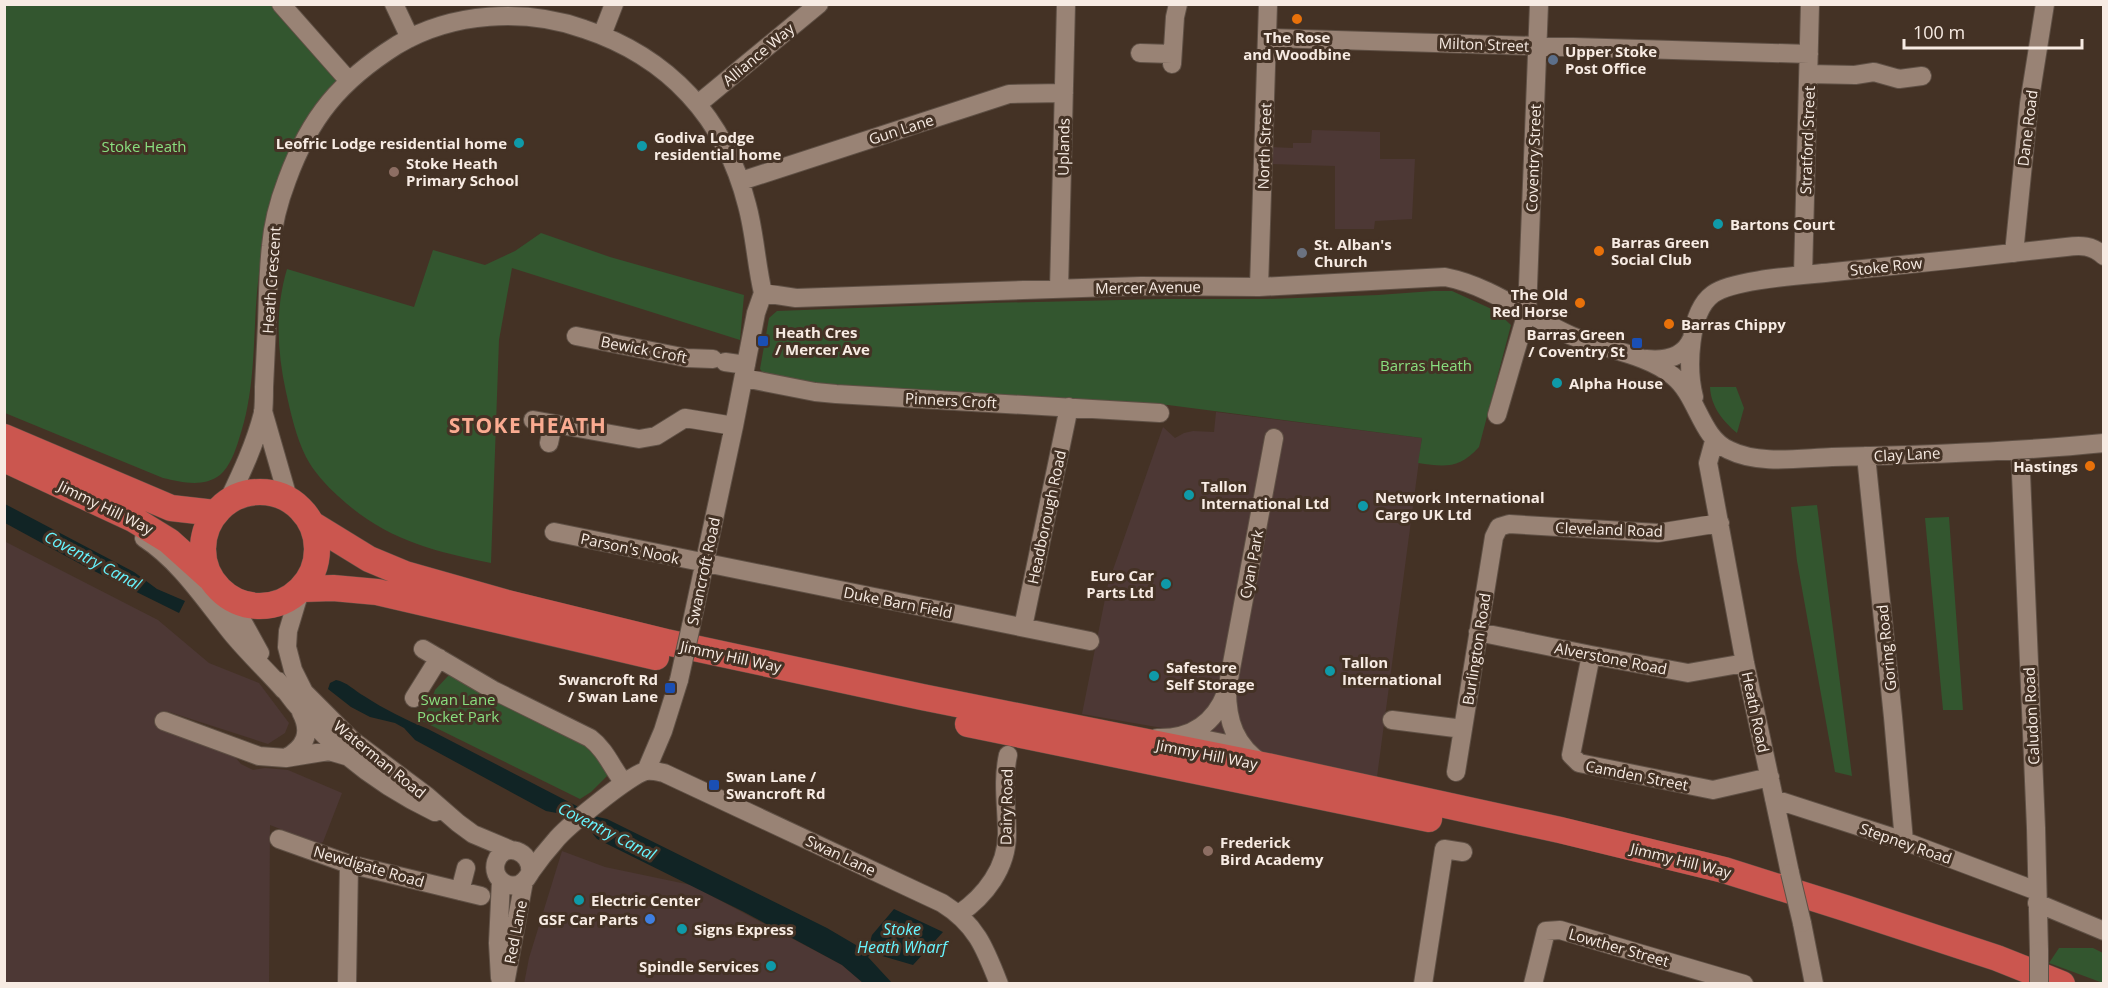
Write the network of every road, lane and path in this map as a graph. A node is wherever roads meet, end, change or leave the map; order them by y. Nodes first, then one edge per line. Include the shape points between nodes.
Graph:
1 (280, 4) edge
2 (394, 4) edge
3 (614, 4) edge
4 (819, 4) edge
5 (1066, 4) edge
6 (1178, 4) edge
7 (1268, 4) edge
8 (1539, 4) edge
9 (1810, 4) edge
10 (2045, 4) edge
11 (482, 11) edge
12 (602, 35) junction
13 (410, 38) junction
14 (1267, 38) junction
15 (1538, 46) junction
16 (1140, 53) dead end
17 (1809, 54) junction
18 (1809, 74) junction
19 (1922, 76) dead end
20 (349, 81) junction
21 (1064, 93) junction
22 (698, 104) junction
23 (741, 181) junction
24 (2101, 246) edge
25 (2014, 253) junction
26 (1803, 275) junction
27 (1259, 287) junction
28 (1059, 289) junction
29 (763, 293) junction
30 (1527, 312) junction
31 (1694, 333) junction
32 (576, 336) dead end
33 (1637, 358) junction
34 (745, 372) junction
35 (1069, 407) junction
36 (1697, 408) junction
37 (263, 411) junction
38 (1160, 413) dead end
39 (1497, 415) dead end
40 (533, 420) dead end
41 (553, 424) junction
42 (734, 426) junction
43 (4, 437) edge
44 (1274, 438) dead end
45 (1714, 441) junction
46 (549, 443) dead end
47 (2103, 443) edge
48 (2020, 450) junction
49 (1866, 456) junction
50 (4, 459) edge
51 (29, 470) junction
52 (288, 498) junction
53 (212, 508) junction
54 (1720, 523) junction
55 (312, 524) junction
56 (1499, 527) joint
57 (554, 532) dead end
58 (705, 564) junction
59 (210, 579) junction
60 (301, 590) junction
61 (1023, 627) junction
62 (1478, 632) junction
63 (1090, 641) dead end
64 (1591, 655) junction
65 (1745, 663) junction
66 (284, 690) junction
67 (1227, 690) junction
68 (414, 698) dead end
69 (302, 700) junction
70 (1392, 720) dead end
71 (165, 721) dead end
72 (1463, 729) junction
73 (1183, 735) junction
74 (326, 737) junction
75 (1119, 737) junction
76 (310, 755) junction
77 (1008, 755) dead end
78 (346, 756) junction
79 (286, 758) junction
80 (1258, 760) junction
81 (646, 771) junction
82 (1456, 772) dead end
83 (1770, 777) junction
84 (624, 783) junction
85 (1774, 799) junction
86 (465, 828) junction
87 (561, 834) junction
88 (279, 838) dead end
89 (1904, 841) junction
90 (512, 850) junction
91 (1463, 852) dead end
92 (349, 864) junction
93 (466, 867) dead end
94 (498, 873) junction
95 (527, 877) junction
96 (460, 891) junction
97 (481, 896) dead end
98 (2037, 897) junction
99 (959, 914) junction
100 (2103, 931) edge
101 (1530, 983) edge
102 (347, 984) edge
103 (502, 984) edge
104 (999, 984) edge
105 (1423, 984) edge
106 (1744, 984) edge
107 (1814, 984) edge
108 (2021, 984) edge
109 (2039, 984) edge
110 (2062, 984) edge

1 - 20 street
2 - 13 street
3 - 12 street
4 - 22 street, Alliance Way
5 - 21 street, Uplands
6 - 16 street via 1172,59
7 - 14 street, North Street
8 - 15 street, Coventry Street
9 - 17 street, Stratford Street
10 - 25 street, Dane Road via 2029,104
11 - 12 street, Heath Crescent via 555,20
11 - 13 street, Heath Crescent
12 - 22 street, Heath Crescent via 654,62
13 - 20 street, Heath Crescent
14 - 15 street, Milton Street
14 - 27 street, North Street
15 - 17 street, Milton Street
15 - 30 street, Coventry Street
17 - 18 street, Stratford Street
18 - 19 street via 1874,72 1898,88
18 - 26 street, Stratford Street
20 - 37 street, Heath Crescent via 307,133 278,209 271,245
21 - 23 street, Gun Lane via 1008,94
21 - 28 street, Uplands
22 - 23 street, Heath Crescent
23 - 29 street, Heath Crescent
24 - 25 street, Stoke Row
25 - 26 street, Stoke Row
26 - 31 street, Stoke Row via 1743,283 1714,293 1703,306
27 - 28 street, Mercer Avenue
27 - 30 street, Mercer Avenue via 1445,277 1472,285
28 - 29 street, Mercer Avenue via 796,298
29 - 34 street, Swancroft Road
30 - 33 street, Mercer Avenue via 1577,338
30 - 39 street, Coventry Street
31 - 33 street via 1686,349 1674,357
31 - 36 street via 1690,376
32 - 34 street, Bewick Croft via 719,361
33 - 36 street via 1674,377
34 - 35 street, Pinners Croft via 815,392
34 - 42 street, Swancroft Road
35 - 38 street, Pinners Croft
35 - 61 street, Headborough Road
36 - 45 street
37 - 52 street, Heath Crescent
37 - 53 street, Heath Crescent via 249,457
40 - 41 street
41 - 42 street via 639,439 656,436 685,418
41 - 46 street
42 - 58 street, Swancroft Road
43 - 53 highway, Jimmy Hill Way via 171,508
44 - 67 street, Cyan Park
45 - 49 street, Clay Lane via 1728,450 1756,457
45 - 54 street, Heath Road via 1708,463
47 - 48 street, Clay Lane
48 - 49 street, Clay Lane
48 - 98 street, Caludon Road
49 - 89 street, Goring Road
50 - 51 highway, Jimmy Hill Way
51 - 59 highway, Jimmy Hill Way via 133,519 169,541
51 - 66 street via 156,546
52 - 53 highway via 256,491
52 - 55 highway
53 - 59 highway via 203,539 203,558
54 - 56 street, Cleveland Road via 1658,533 1509,524
54 - 65 street, Heath Road
55 - 60 highway via 318,553 313,572
55 - 75 highway, Jimmy Hill Way via 369,559 405,574 518,606 666,642
56 - 62 street, Burlington Road
57 - 58 street, Parson's Nook
58 - 61 street, Duke Barn Field
58 - 81 street, Swancroft Road, bridge via 679,680
59 - 60 highway via 240,604 259,607 282,603
59 - 66 street, Waterman Road via 239,615
60 - 69 street, Waterman Road via 288,631 287,648
60 - 108 highway, Jimmy Hill Way via 377,592 748,678 1570,850 1831,918
61 - 63 street, Duke Barn Field
62 - 64 street, Alverstone Road
62 - 72 street, Burlington Road
64 - 65 street, Alverstone Road via 1688,673
64 - 83 street, Camden Street via 1570,755 1579,764 1713,790
65 - 83 street, Heath Road
66 - 69 street, Waterman Road
67 - 73 street, Cyan Park via 1211,720 1197,731
67 - 80 street, Cyan Park via 1230,722 1239,742
68 - 84 street via 426,679 431,654 590,738 600,746
69 - 74 street, Waterman Road via 323,721
69 - 79 street, Waterman Road via 305,739
69 - 86 street, Waterman Road
70 - 72 street
71 - 79 street, Waterman Road via 259,756
72 - 82 street, Burlington Road
73 - 75 street, Cyan Park
73 - 80 street, Cyan Park via 1232,745
74 - 76 street, Waterman Road
74 - 78 street, Waterman Road
75 - 80 highway, Jimmy Hill Way
76 - 78 street, Waterman Road via 329,751
76 - 79 street, Waterman Road
77 - 99 street, Dairy Road via 1005,854 994,880
78 - 86 street, Waterman Road via 414,802
80 - 110 highway, Jimmy Hill Way via 1724,870 1997,958
81 - 84 street
81 - 99 street, Swan Lane via 673,777 915,889
83 - 85 street, Heath Road
84 - 87 street
85 - 89 street, Stepney Road
85 - 107 street, Heath Road, bridge
86 - 90 street, Waterman Road
86 - 94 street, Waterman Road
87 - 90 street
87 - 95 street
88 - 92 street, Newdigate Road
89 - 98 street, Stepney Road
90 - 94 street via 500,855
90 - 95 street via 525,854 530,861
91 - 105 street via 1444,849
92 - 96 street, Newdigate Road
92 - 102 street
93 - 96 street
94 - 95 street via 514,886
94 - 103 street, Red Lane
95 - 103 street, Red Lane
96 - 97 street, Newdigate Road
98 - 100 street, Stepney Road
98 - 109 street, Caludon Road, bridge
99 - 104 street, Swan Lane via 980,939
101 - 106 street, Lowther Street via 1546,931 1560,930

